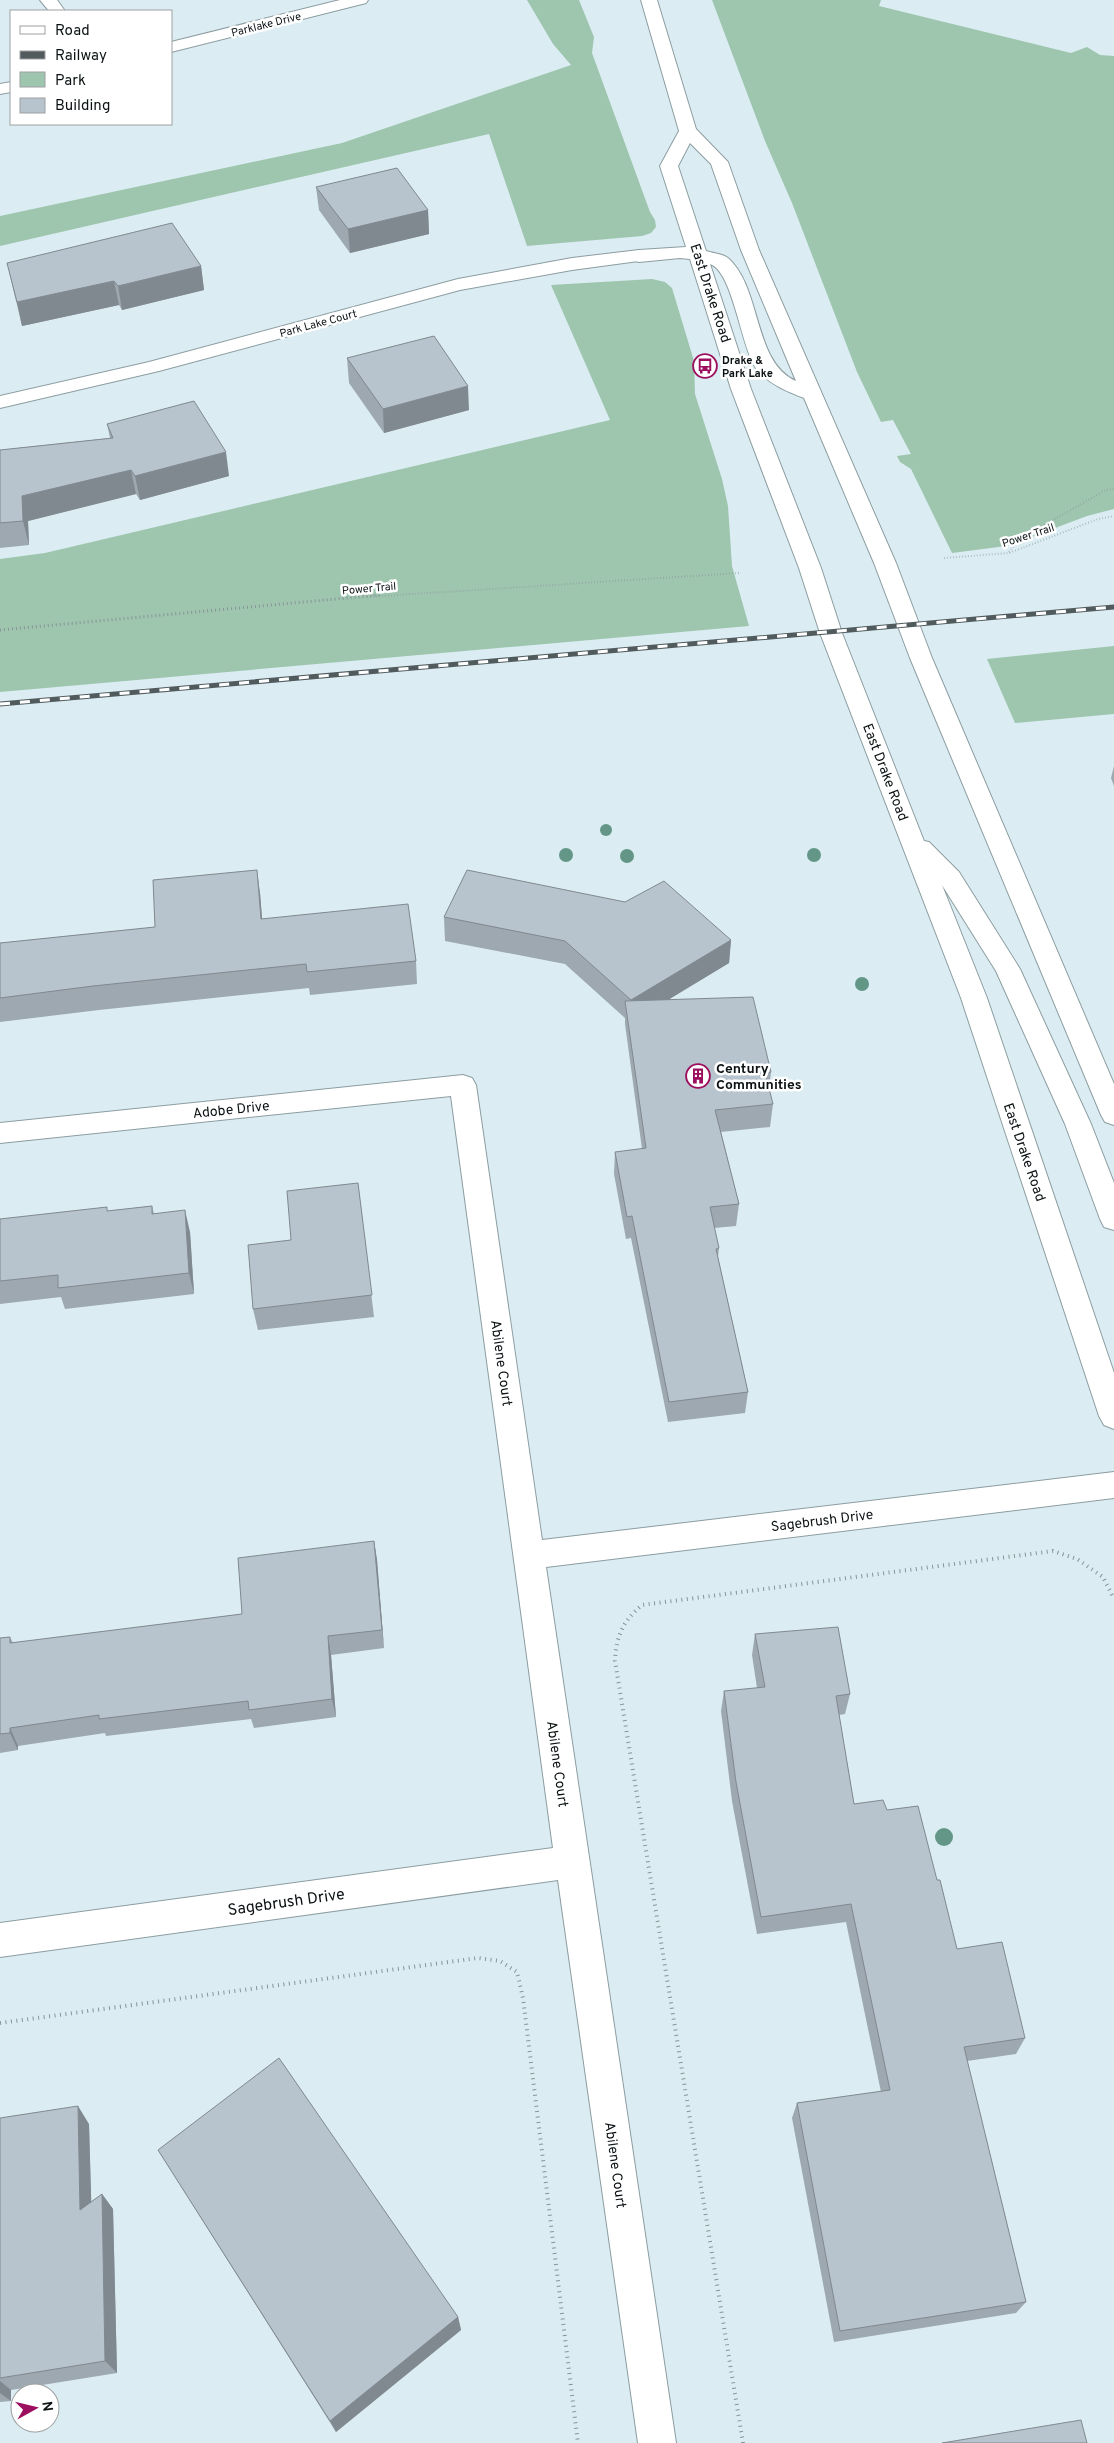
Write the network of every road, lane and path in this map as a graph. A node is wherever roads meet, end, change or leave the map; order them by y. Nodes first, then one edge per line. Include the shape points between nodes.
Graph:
1 (48, 0) edge
2 (360, 0) edge
3 (649, 0) edge
4 (57, 10) edge
5 (172, 48) edge
6 (688, 131) junction
7 (699, 255) junction
8 (814, 395) junction
9 (0, 402) edge
10 (1114, 488) edge
11 (1114, 516) edge
12 (1009, 553) junction
13 (944, 558) dead end
14 (739, 574) dead end
15 (0, 630) edge
16 (912, 840) junction
17 (462, 1084) joint
18 (1114, 1115) edge
19 (0, 1133) edge
20 (1114, 1219) edge
21 (1114, 1416) edge
22 (1114, 1485) edge
23 (530, 1555) junction
24 (1114, 1599) edge
25 (572, 1862) junction
26 (0, 1940) edge
27 (0, 2023) edge
28 (578, 2443) edge
29 (657, 2443) edge
30 (743, 2443) edge

1 - 4 main road
2 - 5 main road, Parklake Drive
3 - 6 main road
6 - 7 main road, East Drake Road via 669,166
6 - 8 main road via 719,162 750,250
7 - 8 main road, Park Lake Court via 720,261 732,275 765,366 782,382
7 - 9 main road, Park Lake Court via 680,252 639,256 553,267 458,285 152,367
7 - 16 main road, East Drake Road via 742,389 810,568 831,633
8 - 18 main road
10 - 12 path via 1020,539
11 - 12 path, Power Trail via 1098,518
12 - 13 path, Power Trail
14 - 15 path, Power Trail via 417,592
16 - 20 main road via 950,878 1007,969 1078,1124
16 - 21 main road, East Drake Road via 974,998
17 - 19 main road, Adobe Drive
17 - 23 main road, Abilene Court
22 - 23 main road, Sagebrush Drive
23 - 25 main road, Abilene Court
24 - 30 path via 1102,1577 1078,1559 1053,1551 642,1605 625,1619 615,1640 615,1661
25 - 26 main road, Sagebrush Drive
25 - 29 main road, Abilene Court
27 - 28 path via 478,1958 500,1961 517,1972 523,1998

